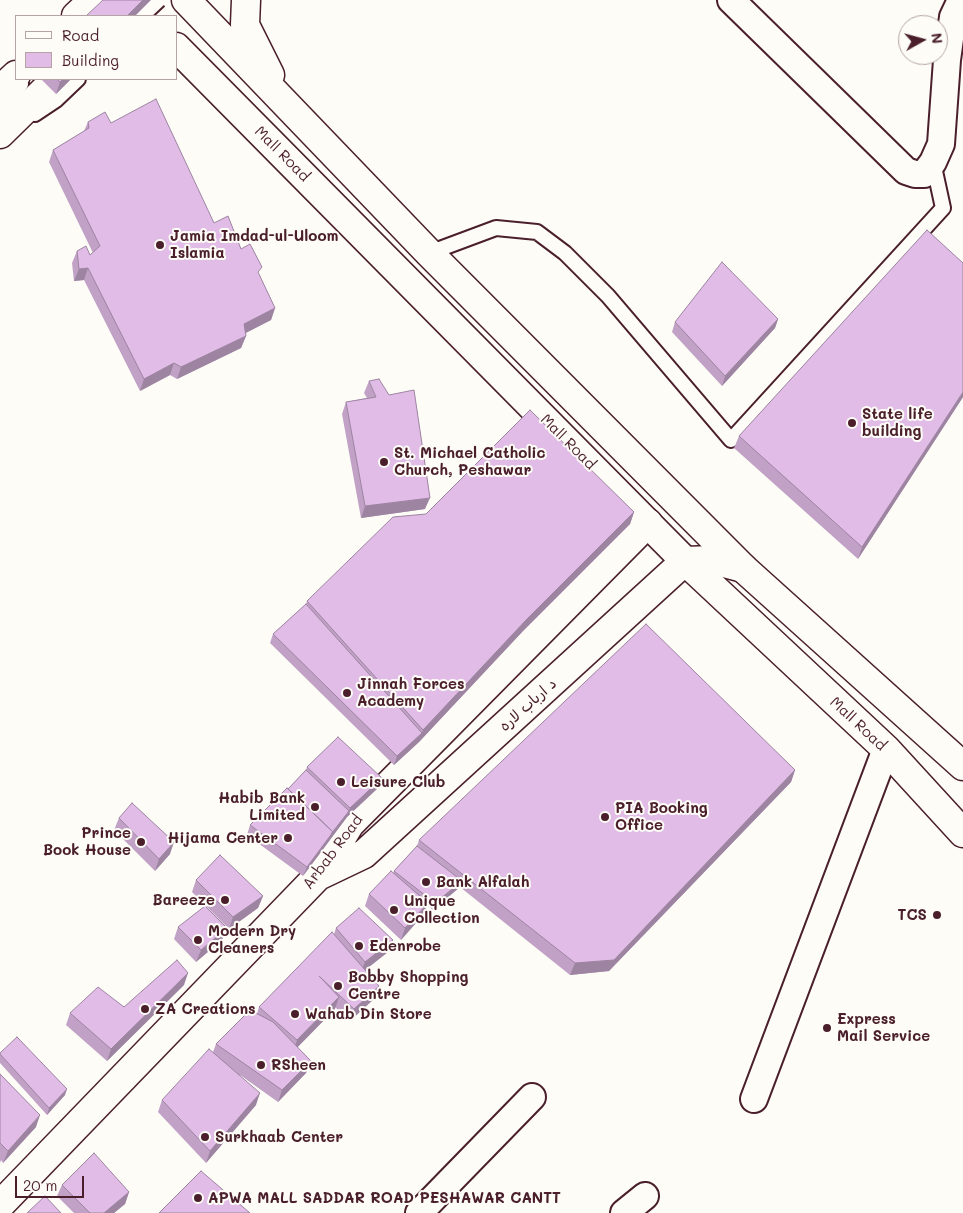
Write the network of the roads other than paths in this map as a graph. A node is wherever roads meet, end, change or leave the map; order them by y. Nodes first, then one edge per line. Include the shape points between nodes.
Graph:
1 (93, 0) edge
2 (102, 0) edge
3 (186, 0) edge
4 (246, 0) edge
5 (731, 0) edge
6 (961, 0) edge
7 (77, 15) edge
8 (86, 15) edge
9 (178, 49) edge
10 (15, 75) edge
11 (24, 80) edge
12 (55, 80) edge
13 (77, 80) edge
14 (0, 90) edge
15 (282, 101) junction
16 (0, 114) edge
17 (0, 136) edge
18 (933, 162) junction
19 (429, 253) junction
20 (648, 523) junction
21 (685, 561) junction
22 (742, 568) junction
23 (886, 749) junction
24 (963, 766) edge
25 (963, 832) edge
26 (318, 876) junction
27 (532, 1097) dead end
28 (754, 1099) dead end
29 (645, 1196) dead end
30 (0, 1205) edge
31 (419, 1213) edge
32 (624, 1213) edge

1 - 7 main road
2 - 8 lane
3 - 15 main road
4 - 15 main road via 245,25
5 - 18 street via 906,171 924,174
6 - 18 street via 953,17 940,144
9 - 20 main road, Mall Road
10 - 14 main road
11 - 16 lane
12 - 17 main road
13 - 17 lane via 56,100
15 - 19 main road
18 - 19 lane via 943,208 731,440 608,296 565,253 537,232 496,228
19 - 22 main road
20 - 21 main road, Mall Road
20 - 26 main road, Arbab Road via 350,824
21 - 22 main road via 713,560
21 - 23 main road, Mall Road
21 - 26 main road, د ارباب لاره via 364,854
22 - 24 main road
23 - 25 main road, Mall Road
23 - 28 street
26 - 30 main road, Arbab Road
27 - 31 street
29 - 32 street

